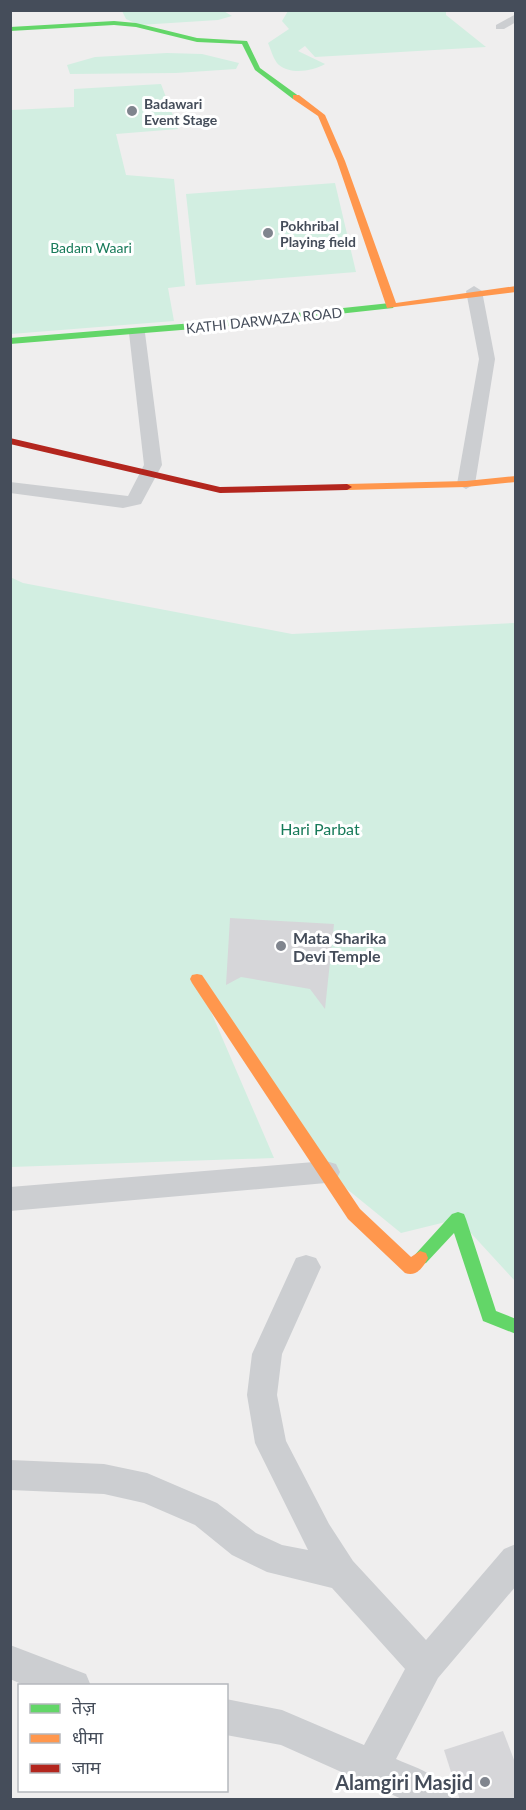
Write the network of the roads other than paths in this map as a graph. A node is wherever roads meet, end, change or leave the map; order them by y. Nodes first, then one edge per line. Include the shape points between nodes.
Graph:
1 (516, 17) edge
2 (500, 27) dead end
3 (10, 29) edge
4 (516, 289) edge
5 (474, 291) junction
6 (392, 305) junction
7 (137, 333) junction
8 (10, 340) edge
9 (10, 441) edge
10 (149, 474) junction
11 (516, 479) edge
12 (466, 484) junction
13 (10, 487) edge
14 (197, 979) dead end
15 (326, 1172) junction
16 (10, 1199) edge
17 (306, 1267) dead end
18 (516, 1327) edge
19 (10, 1475) edge
20 (516, 1560) edge
21 (341, 1573) junction
22 (10, 1662) edge
23 (426, 1666) junction
24 (69, 1684) edge
25 (228, 1717) edge
26 (372, 1767) junction
27 (425, 1796) edge

1 - 2 street
3 - 6 street via 114,23 197,40 245,42 257,69 313,107 326,125
4 - 5 street, KATHI DARWAZA ROAD
5 - 6 street, KATHI DARWAZA ROAD
5 - 12 street via 487,359
6 - 7 street, KATHI DARWAZA ROAD
7 - 8 street, KATHI DARWAZA ROAD
7 - 10 street via 153,465
9 - 10 street
10 - 12 street via 220,490
10 - 13 street via 131,502
11 - 12 street
14 - 15 street
15 - 16 street
15 - 18 street via 354,1214 411,1268 458,1219 489,1316
17 - 21 street via 267,1354 262,1376 264,1418 271,1443
19 - 21 street via 104,1479 147,1488 206,1514 244,1544 279,1560
20 - 23 street
21 - 23 street
22 - 24 street
23 - 26 street
25 - 26 street via 282,1728
26 - 27 street

